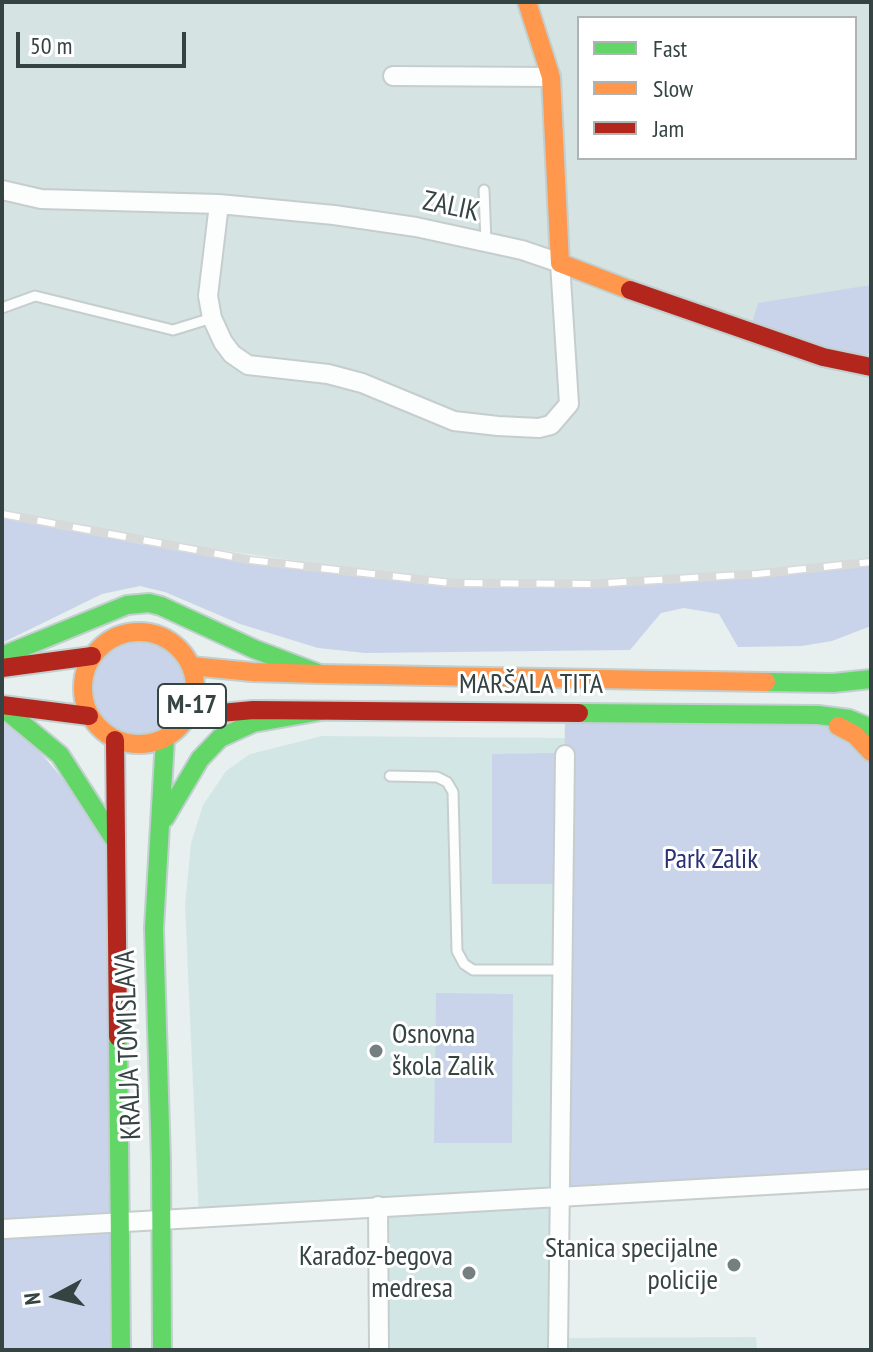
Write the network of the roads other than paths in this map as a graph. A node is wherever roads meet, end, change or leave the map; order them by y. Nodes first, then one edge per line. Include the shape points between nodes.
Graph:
1 (529, 4) edge
2 (393, 76) dead end
3 (551, 77) junction
4 (2, 190) edge
5 (484, 190) dead end
6 (219, 204) junction
7 (486, 243) junction
8 (560, 263) junction
9 (2, 308) edge
10 (212, 318) junction
11 (871, 367) edge
12 (2, 656) edge
13 (92, 656) junction
14 (871, 663) edge
15 (191, 666) junction
16 (2, 668) edge
17 (320, 674) junction
18 (871, 679) edge
19 (823, 682) junction
20 (2, 706) edge
21 (321, 711) junction
22 (818, 715) junction
23 (89, 716) junction
24 (188, 716) junction
25 (871, 728) edge
26 (165, 739) junction
27 (115, 740) junction
28 (871, 752) edge
29 (565, 755) dead end
30 (390, 776) dead end
31 (159, 829) junction
32 (116, 842) junction
33 (562, 970) junction
34 (871, 1179) edge
35 (560, 1197) junction
36 (378, 1206) junction
37 (161, 1221) junction
38 (120, 1222) junction
39 (4, 1229) dead end
40 (121, 1350) edge
41 (162, 1350) edge
42 (379, 1350) edge
43 (558, 1350) edge

1 - 3 main road
2 - 3 street
3 - 8 main road
4 - 6 street, ZALIK via 41,199
5 - 7 lane
6 - 7 street, ZALIK via 389,223
6 - 10 street via 208,296
7 - 8 street, ZALIK
8 - 10 street via 569,404 551,425 539,428 454,421 362,383 248,365 232,354
8 - 11 main road, ZALIK via 823,357
9 - 10 lane via 35,296 173,330
12 - 17 main road via 127,605 149,603
13 - 15 main road, M-17 via 119,635 144,632 169,640
13 - 16 main road, M-17
13 - 23 main road via 82,686
14 - 19 main road
15 - 17 main road, MARŠALA TITA
15 - 24 main road, M-17 via 195,700
17 - 19 main road, MARŠALA TITA
18 - 19 main road, MARŠALA TITA
20 - 23 main road
20 - 32 main road via 60,755
21 - 22 main road, MARŠALA TITA
21 - 24 main road, MARŠALA TITA
21 - 31 main road via 253,723 220,738 200,759
22 - 25 main road, MARŠALA TITA
22 - 28 main road via 855,735
23 - 27 main road
24 - 26 main road, M-17
26 - 27 main road, M-17 via 141,745
26 - 31 main road, KRALJA TOMISLAVA / M-17
27 - 32 main road, KRALJA TOMISLAVA
29 - 33 street
30 - 33 lane via 437,777 453,792 457,951 464,964 473,970
31 - 37 main road, KRALJA TOMISLAVA / M-17 via 154,928
32 - 38 main road, KRALJA TOMISLAVA
33 - 35 street
34 - 35 street
35 - 36 street
35 - 43 street
36 - 37 street
36 - 42 street
37 - 38 street
37 - 41 main road, KRALJA TOMISLAVA / M-17
38 - 39 street
38 - 40 main road, KRALJA TOMISLAVA

